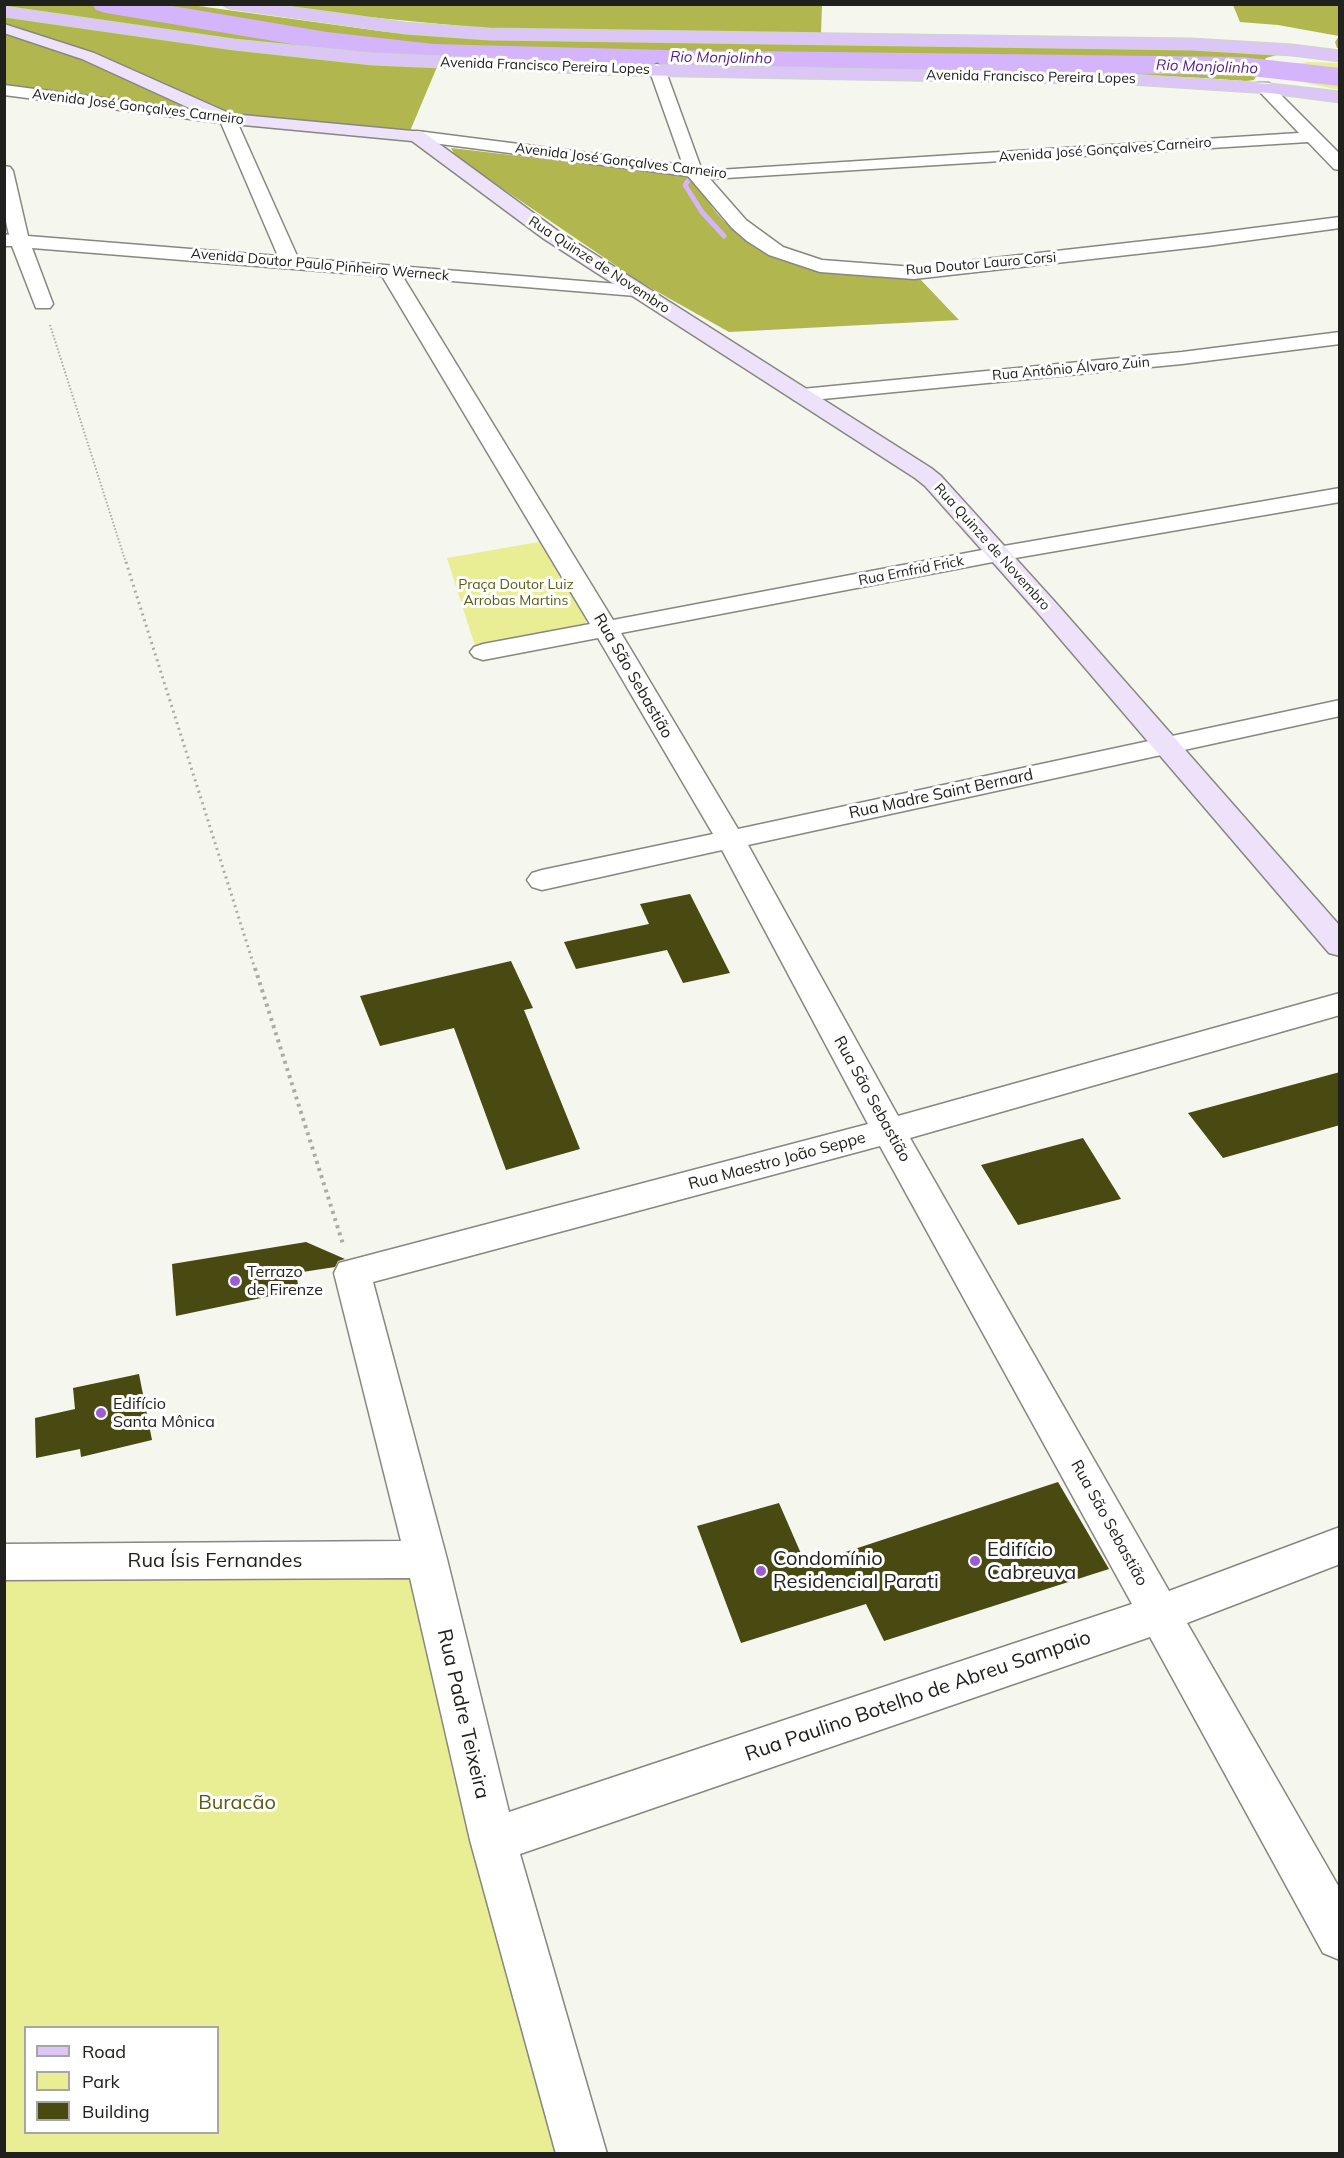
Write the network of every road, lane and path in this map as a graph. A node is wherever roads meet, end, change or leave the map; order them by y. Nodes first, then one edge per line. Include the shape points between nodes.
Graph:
1 (230, 4) edge
2 (4, 11) edge
3 (4, 28) edge
4 (1340, 57) edge
5 (657, 69) junction
6 (1272, 72) junction
7 (4, 90) edge
8 (1340, 97) edge
9 (228, 119) junction
10 (417, 136) junction
11 (1311, 136) junction
12 (1340, 165) edge
13 (4, 171) edge
14 (694, 172) junction
15 (1340, 222) edge
16 (13, 241) edge
17 (291, 263) junction
18 (389, 271) junction
19 (636, 290) junction
20 (43, 304) joint
21 (1340, 338) edge
22 (802, 395) junction
23 (1340, 495) edge
24 (998, 554) junction
25 (605, 628) junction
26 (483, 652) dead end
27 (1340, 708) edge
28 (1167, 746) junction
29 (730, 839) junction
30 (542, 880) dead end
31 (1340, 946) edge
32 (1340, 1004) edge
33 (889, 1131) junction
34 (352, 1273) junction
35 (1340, 1545) edge
36 (426, 1559) junction
37 (4, 1562) edge
38 (1160, 1614) junction
39 (493, 1840) junction
40 (1340, 1936) edge
41 (582, 2154) edge

1 - 4 main road, Avenida Francisco Pereira Lopes via 405,28 489,34 1191,44
2 - 5 main road, Avenida Francisco Pereira Lopes via 360,58
3 - 9 main road via 88,56
4 - 6 main road via 1307,55
5 - 6 main road, Avenida Francisco Pereira Lopes via 1113,78
5 - 14 street, Rua Doutor Lauro Corsi
6 - 8 main road, Avenida Francisco Pereira Lopes via 1304,92
6 - 11 street
7 - 9 street, Avenida José Gonçalves Carneiro
9 - 10 main road, Avenida José Gonçalves Carneiro
9 - 17 street
10 - 14 street, Avenida José Gonçalves Carneiro
10 - 19 main road, Rua Quinze de Novembro via 552,235
11 - 12 street
11 - 14 street, Avenida José Gonçalves Carneiro via 734,174
13 - 16 street
14 - 15 street, Rua Doutor Lauro Corsi via 739,224 776,251 820,266 880,272 962,268
16 - 17 street, Avenida Doutor Paulo Pinheiro Werneck
16 - 20 street
17 - 18 street, Avenida Doutor Paulo Pinheiro Werneck
18 - 19 street, Avenida Doutor Paulo Pinheiro Werneck
18 - 25 street, Rua São Sebastião
19 - 22 main road, Rua Quinze de Novembro
20 - 34 path
21 - 22 street, Rua Antônio Álvaro Zuin via 1182,358
22 - 24 main road, Rua Quinze de Novembro via 933,481
23 - 24 street, Rua Ernfrid Frick
24 - 25 street, Rua Ernfrid Frick
24 - 28 main road, Rua Quinze de Novembro
25 - 26 street, Rua Ernfrid Frick
25 - 29 street, Rua São Sebastião
27 - 28 street, Rua Madre Saint Bernard
28 - 29 street, Rua Madre Saint Bernard
28 - 31 main road, Rua Quinze de Novembro
29 - 30 street, Rua Madre Saint Bernard
29 - 33 street, Rua São Sebastião
32 - 33 street, Rua Maestro João Seppe
33 - 34 street, Rua Maestro João Seppe
33 - 38 street, Rua São Sebastião
34 - 36 street, Rua Padre Teixeira
35 - 38 street, Rua Paulino Botelho de Abreu Sampaio
36 - 37 street, Rua Ísis Fernandes
36 - 39 street, Rua Padre Teixeira
38 - 39 street, Rua Paulino Botelho de Abreu Sampaio
38 - 40 street, Rua São Sebastião
39 - 41 street, Rua Padre Teixeira

